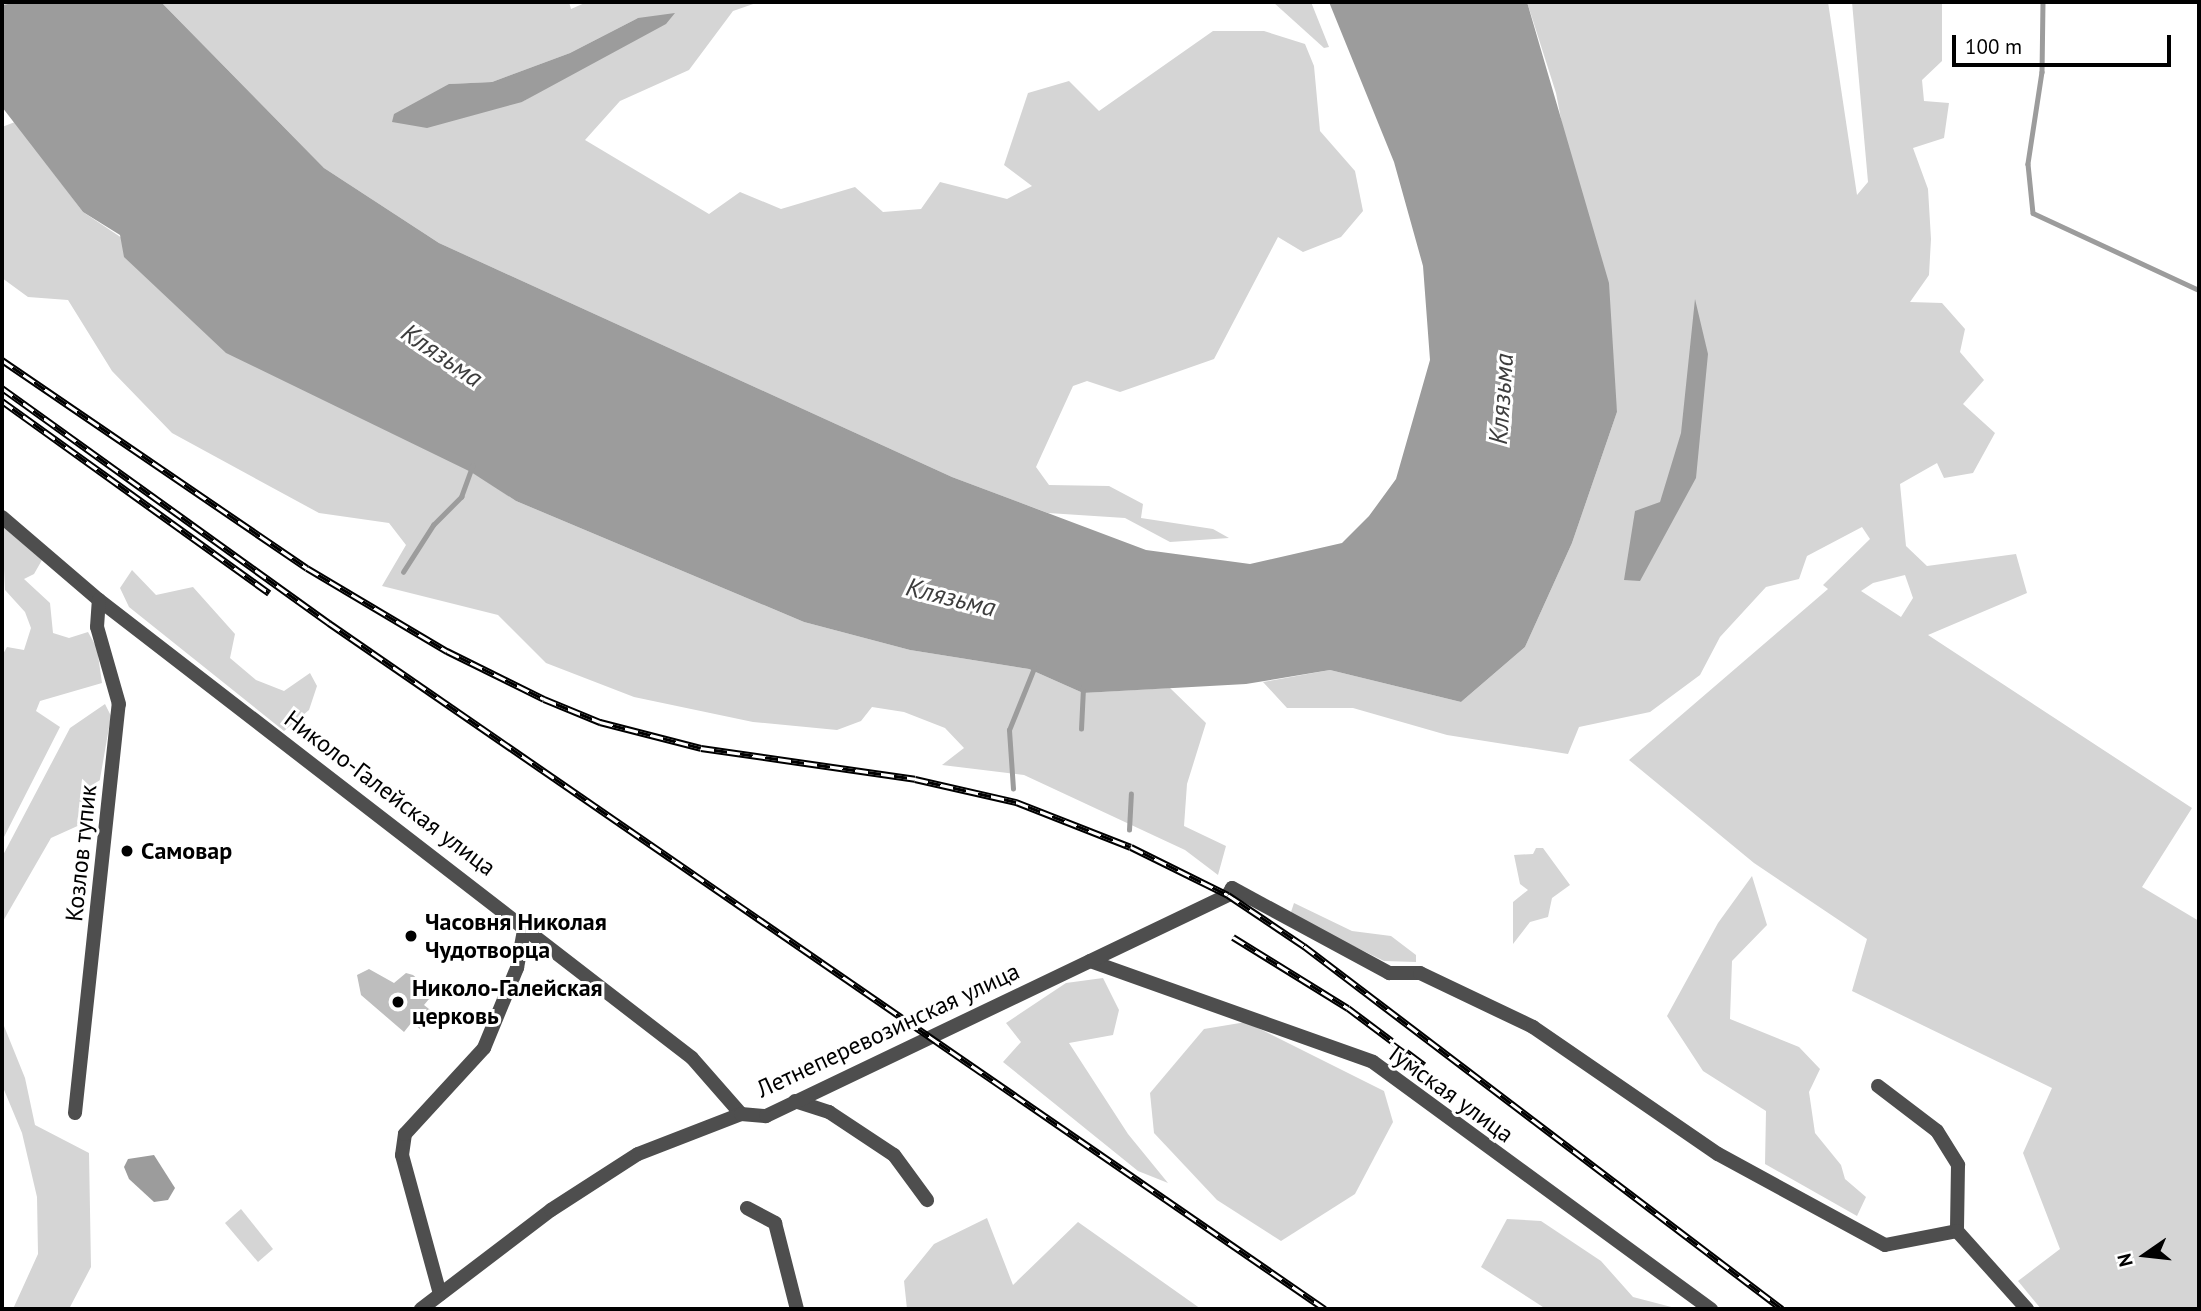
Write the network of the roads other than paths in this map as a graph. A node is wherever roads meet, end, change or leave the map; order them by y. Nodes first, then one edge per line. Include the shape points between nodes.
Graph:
1 (2, 517) edge
2 (99, 600) junction
3 (524, 925) junction
4 (1090, 961) junction
5 (1878, 1086) dead end
6 (795, 1101) junction
7 (75, 1113) dead end
8 (741, 1115) junction
9 (927, 1200) dead end
10 (747, 1208) dead end
11 (1957, 1231) junction
12 (440, 1294) junction
13 (421, 1309) edge
14 (797, 1309) edge
15 (1711, 1309) edge
16 (2027, 1309) edge

1 - 2 street, Николо-Галейская улица
2 - 3 street, Николо-Галейская улица
2 - 7 street, Козлов тупик via 97,627 120,704
3 - 8 street, Николо-Галейская улица via 692,1058
3 - 12 street via 517,968 484,1048 405,1134 401,1155
4 - 6 street, Летнеперевозинская улица
4 - 11 street, Летнеперевозинская улица via 1228,895 1232,888 1240,890 1389,972 1420,974 1533,1027 1717,1154 1885,1245
4 - 15 street, Тумская улица via 1373,1062
5 - 11 street via 1937,1131 1958,1165
6 - 8 street, Летнеперевозинская улица via 766,1116
6 - 9 street via 829,1112 894,1154
8 - 12 street, Летнеперевозинская улица via 604,1172
10 - 14 street via 775,1223
11 - 16 street
12 - 13 street, Летнеперевозинская улица

